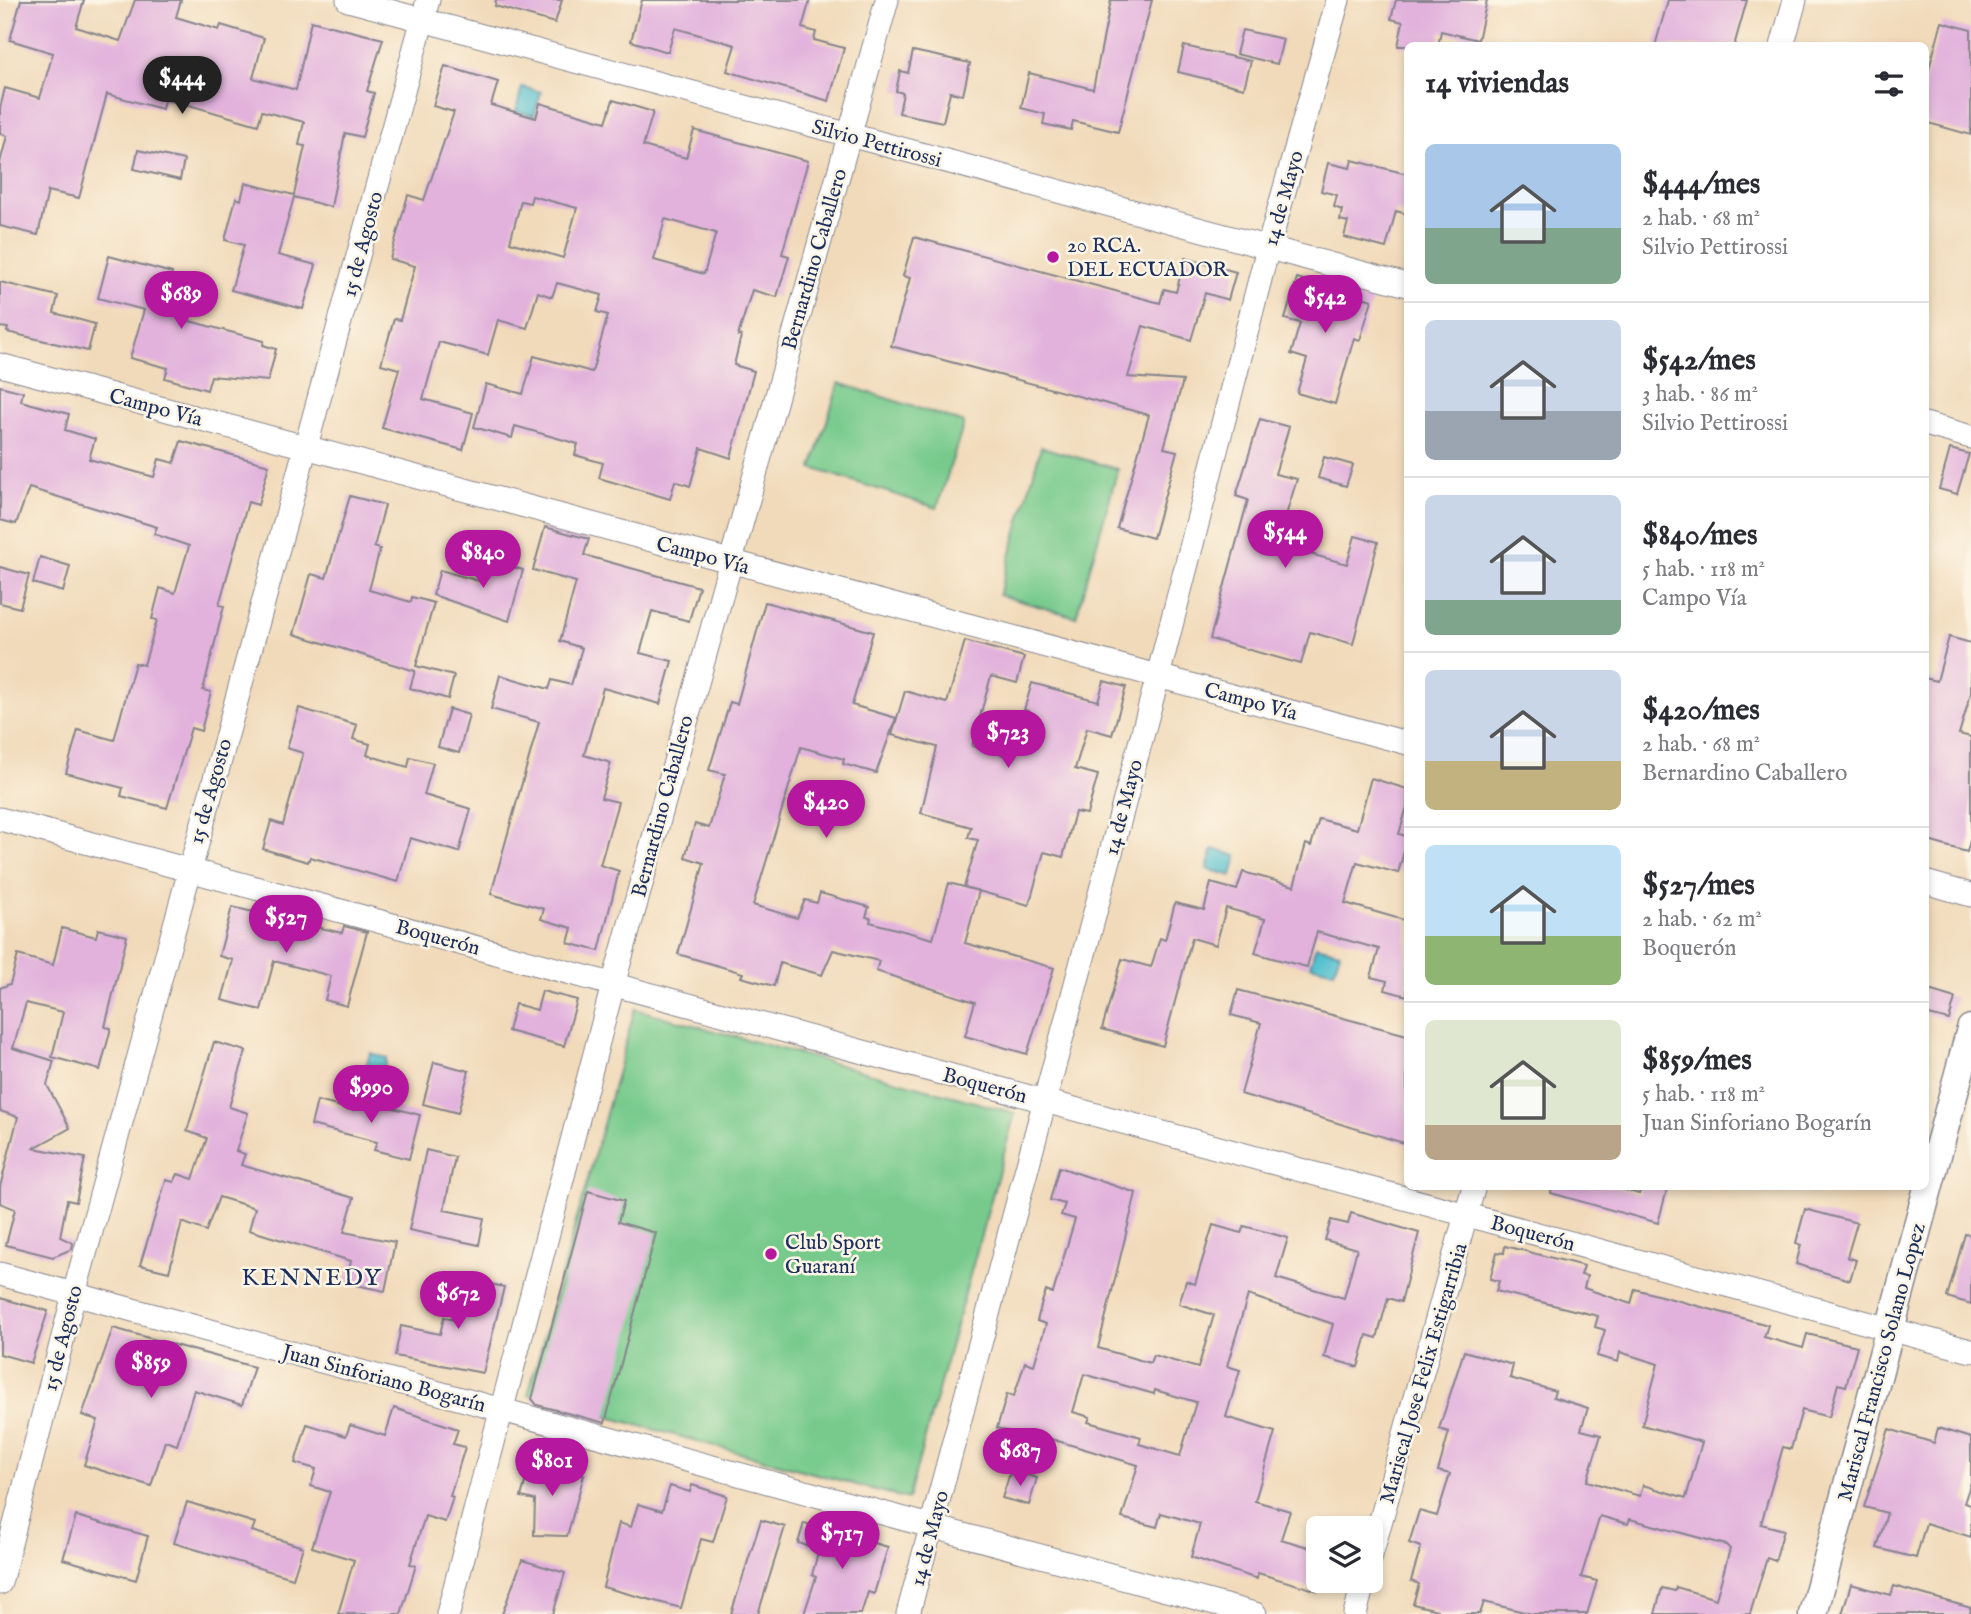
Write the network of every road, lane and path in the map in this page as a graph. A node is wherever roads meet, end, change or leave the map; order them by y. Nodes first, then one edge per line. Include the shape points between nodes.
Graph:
1 (348, 0) edge
2 (887, 0) edge
3 (1338, 0) edge
4 (1795, 0) edge
5 (426, 10) edge
6 (1783, 42) edge
7 (849, 135) junction
8 (1268, 248) junction
9 (1404, 284) edge
10 (0, 365) edge
11 (1929, 425) edge
12 (1971, 437) edge
13 (306, 448) junction
14 (729, 562) junction
15 (1158, 676) junction
16 (1404, 742) edge
17 (0, 819) edge
18 (188, 870) junction
19 (1929, 883) edge
20 (1971, 895) edge
21 (613, 985) junction
22 (1971, 1029) edge
23 (1044, 1101) junction
24 (1929, 1185) edge
25 (1473, 1190) edge
26 (1928, 1190) edge
27 (1467, 1215) junction
28 (0, 1274) edge
29 (74, 1294) junction
30 (1890, 1329) junction
31 (1971, 1351) edge
32 (500, 1409) junction
33 (1382, 1516) edge
34 (932, 1526) junction
35 (0, 1583) edge
36 (1361, 1593) edge
37 (448, 1614) edge
38 (908, 1614) edge
39 (1255, 1614) edge
40 (1355, 1614) edge
41 (1813, 1614) edge

1 - 5 street, Silvio Pettirossi
2 - 7 street, Bernardino Caballero
3 - 8 street, 14 de Mayo
4 - 6 street
5 - 7 street, Silvio Pettirossi
5 - 13 street, 15 de Agosto
7 - 8 street, Silvio Pettirossi
7 - 14 street, Bernardino Caballero
8 - 9 street, Silvio Pettirossi
8 - 15 street, 14 de Mayo
10 - 13 street, Campo Vía
11 - 12 street
13 - 14 street, Campo Vía
13 - 18 street, 15 de Agosto
14 - 15 street, Campo Vía
14 - 21 street, Bernardino Caballero
15 - 16 street, Campo Vía
15 - 23 street, 14 de Mayo
17 - 18 street, Boquerón
18 - 21 street, Boquerón
18 - 29 street, 15 de Agosto
19 - 20 street
21 - 23 street, Boquerón
21 - 32 street, Bernardino Caballero
22 - 24 street, Mariscal Francisco Solano Lopez
23 - 27 street, Boquerón
23 - 34 street, 14 de Mayo
25 - 27 street, Mariscal Jose Felix Estigarribia
26 - 30 street, Mariscal Francisco Solano Lopez
27 - 30 street, Boquerón
27 - 33 street, Mariscal Jose Felix Estigarribia
28 - 29 street, Juan Sinforiano Bogarín
29 - 32 street, Juan Sinforiano Bogarín
29 - 35 street, 15 de Agosto
30 - 31 street, Boquerón
30 - 41 street, Mariscal Francisco Solano Lopez
32 - 34 street, Juan Sinforiano Bogarín
32 - 37 street, Bernardino Caballero
34 - 38 street, 14 de Mayo
34 - 39 street, Juan Sinforiano Bogarín
36 - 40 street

